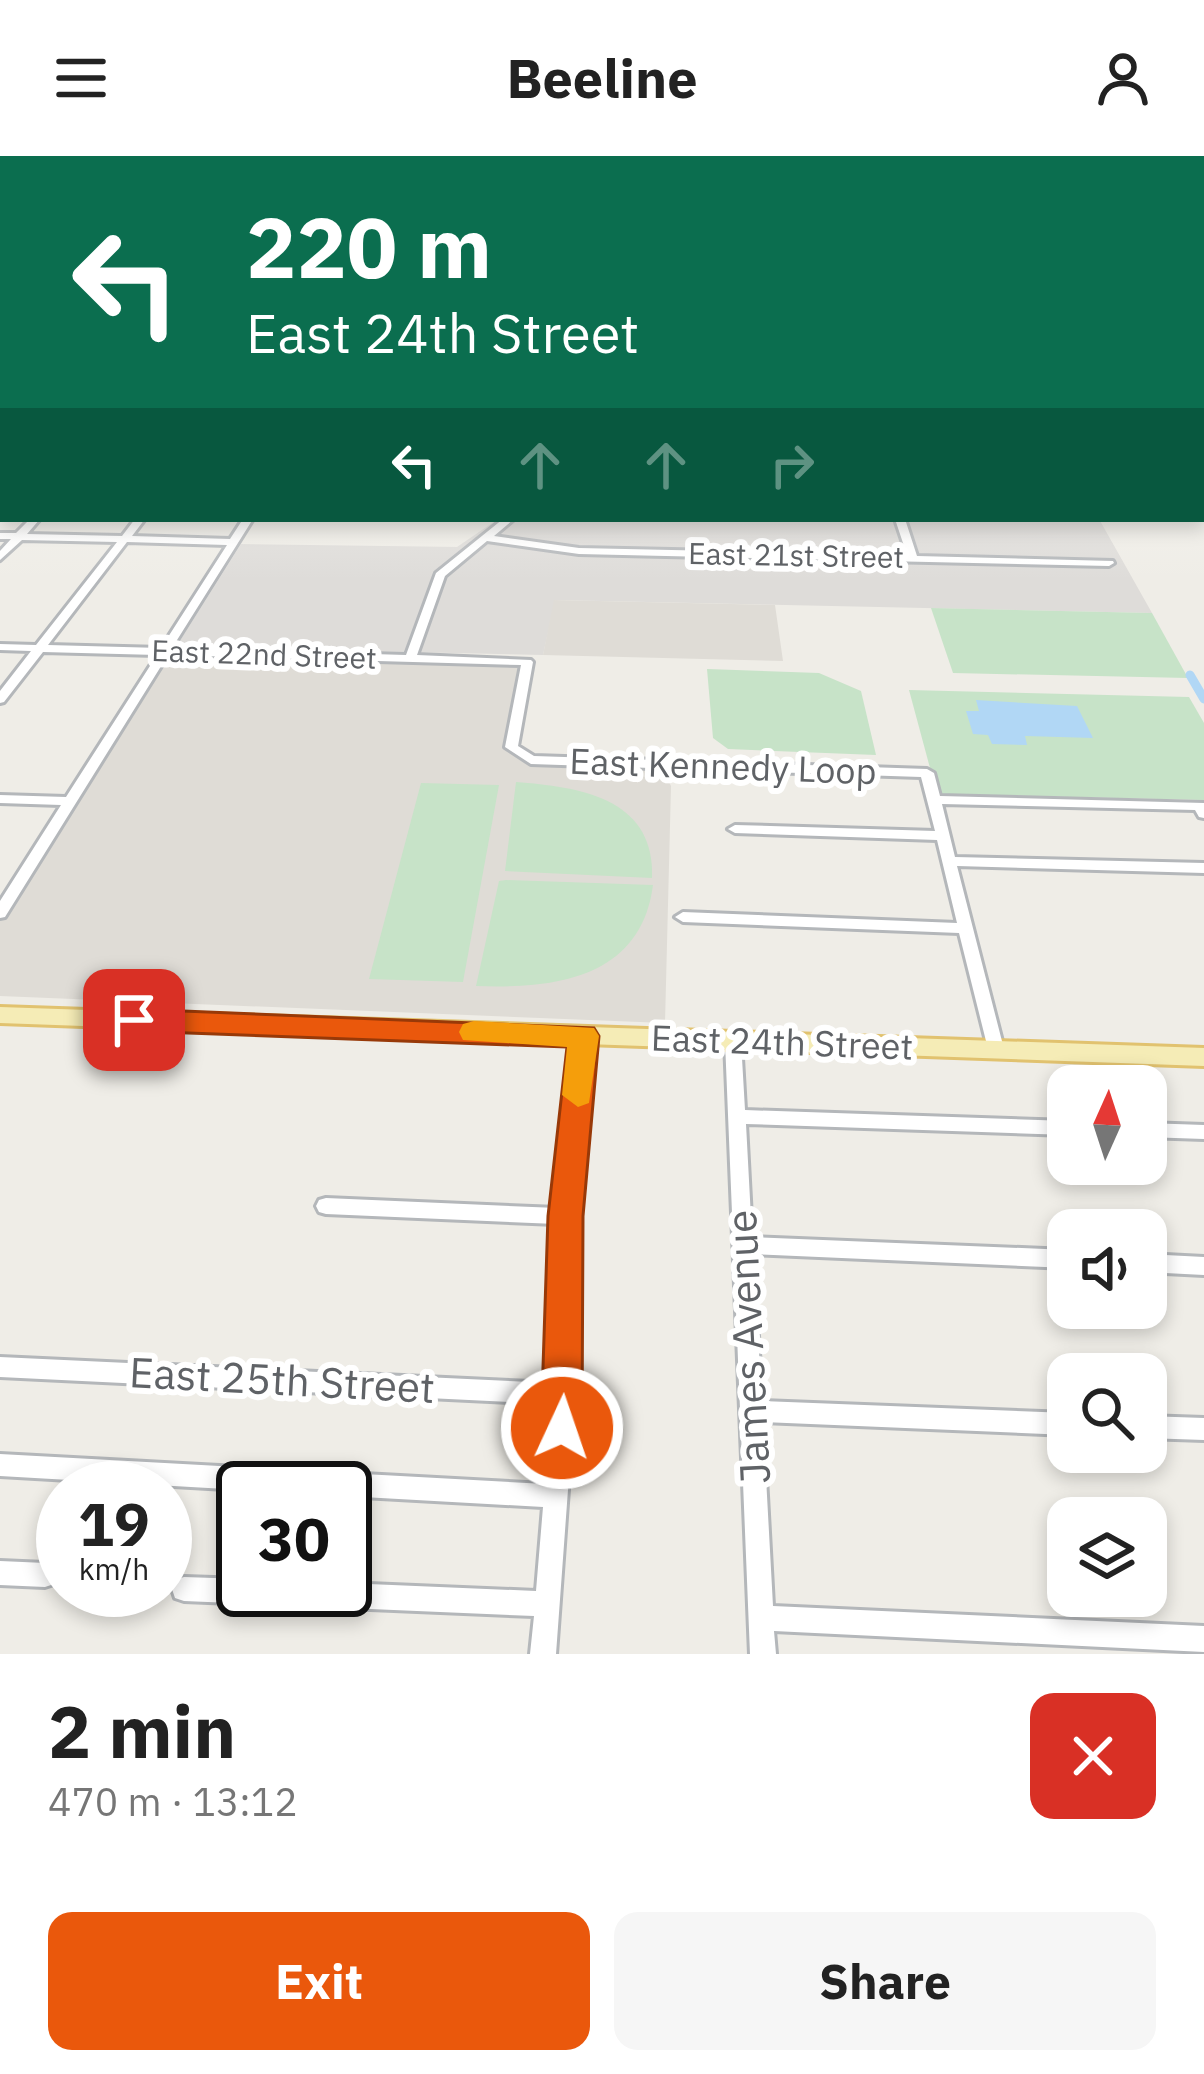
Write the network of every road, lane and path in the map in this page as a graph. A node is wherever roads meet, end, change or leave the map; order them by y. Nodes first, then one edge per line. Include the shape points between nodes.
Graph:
1 (32, 522) edge
2 (138, 522) edge
3 (246, 522) edge
4 (505, 522) edge
5 (901, 522) edge
6 (0, 536) edge
7 (19, 536) junction
8 (125, 538) junction
9 (484, 538) junction
10 (234, 542) junction
11 (0, 557) edge
12 (913, 559) junction
13 (1109, 563) dead end
14 (0, 647) edge
15 (39, 649) junction
16 (163, 652) junction
17 (410, 659) junction
18 (0, 699) edge
19 (519, 757) joint
20 (0, 799) edge
21 (935, 800) junction
22 (70, 801) junction
23 (1202, 810) edge
24 (735, 829) dead end
25 (943, 836) junction
26 (950, 861) junction
27 (1204, 868) edge
28 (0, 913) edge
29 (682, 917) dead end
30 (965, 928) junction
31 (0, 1015) edge
32 (584, 1036) junction
33 (733, 1041) junction
34 (996, 1049) junction
35 (1204, 1057) edge
36 (736, 1117) junction
37 (1047, 1127) edge
38 (1167, 1131) edge
39 (1204, 1132) edge
40 (326, 1206) dead end
41 (566, 1216) junction
42 (742, 1245) junction
43 (1047, 1258) edge
44 (1167, 1264) edge
45 (1204, 1265) edge
46 (0, 1367) edge
47 (565, 1394) junction
48 (751, 1412) junction
49 (1047, 1423) edge
50 (1167, 1428) edge
51 (1204, 1430) edge
52 (0, 1465) edge
53 (556, 1496) junction
54 (0, 1573) edge
55 (36, 1575) edge
56 (192, 1588) edge
57 (547, 1604) junction
58 (761, 1618) junction
59 (1204, 1639) edge
60 (543, 1654) edge
61 (763, 1654) edge

1 - 7 street
2 - 8 street
3 - 10 street
4 - 9 street
5 - 12 street
6 - 7 street
7 - 8 street
7 - 11 street
8 - 10 street
8 - 15 street
9 - 12 street, East 21st Street via 560,550
9 - 17 street via 440,575
10 - 16 street
12 - 13 street, East 21st Street
14 - 15 street, East 22nd Street
15 - 16 street, East 22nd Street
15 - 18 street
16 - 17 street, East 22nd Street
16 - 22 street
17 - 19 street, East 22nd Street via 527,662 511,747
19 - 21 street, East Kennedy Loop via 927,773
20 - 22 street
21 - 23 street
21 - 25 street
22 - 28 street
24 - 25 street
25 - 26 street
26 - 27 street
26 - 30 street
29 - 30 street
30 - 34 street
31 - 32 main road, East 24th Street
32 - 33 main road, East 24th Street
32 - 41 street
33 - 34 main road, East 24th Street
33 - 36 street, James Avenue
34 - 35 main road, East 24th Street
36 - 37 street
36 - 42 street, James Avenue
38 - 39 street
40 - 41 street
41 - 47 street
42 - 43 street
42 - 48 street, James Avenue
44 - 45 street
46 - 47 street, East 25th Street
47 - 53 street
48 - 49 street
48 - 58 street, James Avenue
50 - 51 street
52 - 53 street
53 - 57 street
54 - 55 street
56 - 57 street
57 - 60 street
58 - 59 street
58 - 61 street, James Avenue

